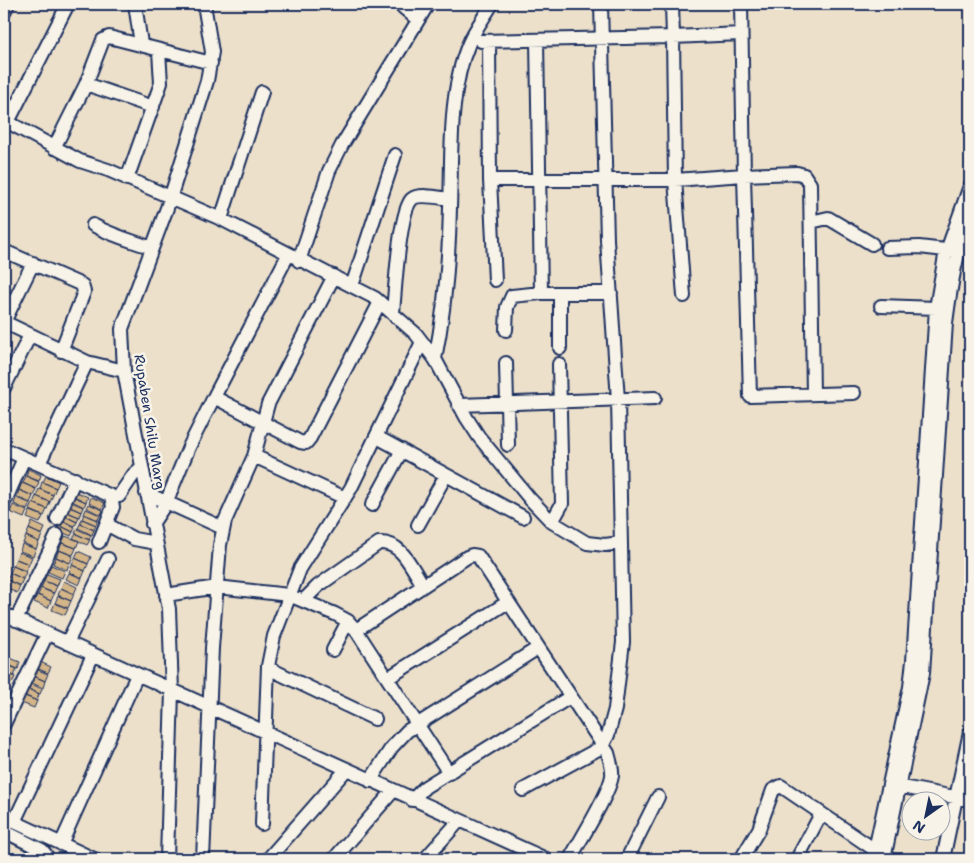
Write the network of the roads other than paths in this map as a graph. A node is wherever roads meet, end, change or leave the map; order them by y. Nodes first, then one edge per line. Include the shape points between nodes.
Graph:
1 (8, 4) edge
2 (68, 4) edge
3 (135, 4) edge
4 (204, 4) edge
5 (399, 4) edge
6 (428, 4) edge
7 (492, 4) edge
8 (601, 4) edge
9 (672, 4) edge
10 (741, 4) edge
11 (4, 12) edge
12 (418, 20) junction
13 (741, 34) junction
14 (673, 36) junction
15 (602, 39) junction
16 (537, 40) junction
17 (489, 41) junction
18 (469, 42) junction
19 (141, 44) junction
20 (159, 51) junction
21 (211, 63) junction
22 (86, 84) junction
23 (262, 92) dead end
24 (153, 107) junction
25 (6, 121) edge
26 (54, 148) junction
27 (395, 155) dead end
28 (744, 175) junction
29 (127, 179) junction
30 (490, 180) junction
31 (538, 180) junction
32 (675, 180) junction
33 (605, 181) junction
34 (970, 186) edge
35 (170, 197) junction
36 (450, 199) junction
37 (970, 217) edge
38 (221, 219) junction
39 (811, 222) junction
40 (93, 225) dead end
41 (872, 244) dead end
42 (152, 248) junction
43 (887, 248) dead end
44 (4, 251) edge
45 (952, 251) junction
46 (294, 258) junction
47 (32, 263) junction
48 (334, 276) junction
49 (495, 280) dead end
50 (352, 286) junction
51 (541, 293) junction
52 (560, 293) junction
53 (611, 293) junction
54 (684, 296) dead end
55 (380, 302) junction
56 (881, 306) dead end
57 (936, 308) junction
58 (393, 313) junction
59 (4, 322) edge
60 (506, 330) dead end
61 (30, 335) junction
62 (422, 342) junction
63 (560, 348) dead end
64 (61, 351) junction
65 (435, 359) junction
66 (87, 362) junction
67 (506, 363) dead end
68 (559, 364) dead end
69 (124, 371) junction
70 (4, 388) edge
71 (854, 393) dead end
72 (813, 394) junction
73 (214, 397) junction
74 (655, 398) dead end
75 (618, 400) junction
76 (559, 402) junction
77 (506, 403) junction
78 (459, 405) junction
79 (262, 422) junction
80 (377, 436) junction
81 (4, 449) edge
82 (402, 450) junction
83 (254, 456) junction
84 (24, 458) junction
85 (39, 464) junction
86 (142, 467) junction
87 (505, 468) junction
88 (446, 474) junction
89 (74, 479) junction
90 (146, 493) junction
91 (119, 496) dead end
92 (345, 498) junction
93 (6, 499) dead end
94 (166, 502) junction
95 (372, 505) dead end
96 (524, 518) dead end
97 (57, 519) dead end
98 (552, 522) junction
99 (106, 524) junction
100 (152, 524) junction
101 (418, 525) dead end
102 (223, 528) junction
103 (57, 535) dead end
104 (99, 542) dead end
105 (156, 543) junction
106 (620, 543) junction
107 (108, 559) dead end
108 (423, 585) junction
109 (217, 586) junction
110 (166, 595) junction
111 (289, 595) junction
112 (303, 601) junction
113 (508, 602) junction
114 (4, 614) edge
115 (16, 620) junction
116 (352, 625) junction
117 (47, 634) junction
118 (68, 643) junction
119 (538, 648) junction
120 (333, 650) dead end
121 (93, 655) junction
122 (268, 668) junction
123 (137, 675) junction
124 (388, 678) junction
125 (172, 691) junction
126 (570, 697) junction
127 (209, 707) junction
128 (375, 719) dead end
129 (417, 723) junction
130 (4, 724) edge
131 (970, 732) edge
132 (264, 733) junction
133 (602, 745) junction
134 (346, 770) junction
135 (449, 773) junction
136 (370, 781) junction
137 (894, 785) junction
138 (523, 790) dead end
139 (393, 791) junction
140 (658, 797) dead end
141 (956, 798) junction
142 (412, 800) junction
143 (970, 800) edge
144 (821, 814) junction
145 (9, 820) edge
146 (459, 821) junction
147 (262, 824) dead end
148 (4, 831) edge
149 (60, 844) junction
150 (517, 853) edge
151 (877, 856) edge
152 (45, 859) edge
153 (94, 859) edge
154 (167, 859) edge
155 (203, 859) edge
156 (268, 859) edge
157 (334, 859) edge
158 (425, 859) edge
159 (546, 859) edge
160 (570, 859) edge
161 (627, 859) edge
162 (740, 859) edge
163 (797, 859) edge
164 (943, 859) edge

1 - 11 street
2 - 25 street
3 - 19 street
4 - 21 street, Rupaben Shilu Marg
5 - 12 street
6 - 12 street
7 - 18 street
8 - 15 street
9 - 14 street
10 - 13 street
12 - 46 street via 338,153
13 - 14 street
13 - 28 street
14 - 15 street
14 - 32 street
15 - 16 street
15 - 33 street
16 - 17 street
16 - 31 street
17 - 18 street
17 - 30 street
18 - 36 street via 460,74 452,128
19 - 20 street
19 - 22 street via 109,37 103,40
20 - 21 street
20 - 24 street via 161,83
21 - 35 street, Rupaben Shilu Marg via 200,109
22 - 24 street
22 - 26 street
23 - 38 street
24 - 29 street
25 - 26 street
26 - 29 street
27 - 50 street
28 - 32 street
28 - 39 street via 804,175 810,184
28 - 72 street via 750,396
29 - 35 street
30 - 31 street
30 - 49 street
31 - 33 street
31 - 51 street
32 - 33 street
32 - 54 street
33 - 53 street
34 - 45 street
35 - 38 street
35 - 42 street, Rupaben Shilu Marg
36 - 58 street via 418,197 412,199 408,206
36 - 65 street via 444,308
37 - 45 street
38 - 46 street
39 - 41 street via 828,218
39 - 72 street
40 - 42 street via 114,237
42 - 69 street, Rupaben Shilu Marg via 122,329
43 - 45 street
44 - 47 street
45 - 57 street
45 - 137 street via 923,673
46 - 48 street
46 - 73 street
47 - 59 street
47 - 64 street via 82,285 84,292
48 - 50 street
48 - 79 street via 268,404
50 - 55 street
51 - 52 street
51 - 60 street via 512,296 507,307
52 - 53 street
52 - 63 street
53 - 75 street
55 - 58 street
55 - 79 street via 306,443
56 - 57 street
57 - 137 street via 913,662
58 - 62 street
59 - 61 street
61 - 64 street
61 - 70 street
62 - 65 street
62 - 80 street
64 - 66 street
65 - 78 street
66 - 69 street
66 - 85 street
67 - 77 street
68 - 76 street
69 - 86 street, Rupaben Shilu Marg
71 - 72 street
73 - 79 street
73 - 94 street
74 - 75 street
75 - 76 street
75 - 106 street
76 - 77 street
76 - 98 street via 562,504
77 - 78 street
77 - 87 street via 511,445
78 - 87 street via 479,437
79 - 83 street
80 - 82 street
80 - 92 street
81 - 84 street
82 - 88 street
82 - 95 street
83 - 92 street
83 - 102 street
84 - 85 street
84 - 93 street
85 - 89 street
86 - 90 street, Rupaben Shilu Marg
86 - 91 street
87 - 98 street
88 - 96 street
88 - 101 street
89 - 97 street
89 - 99 street via 111,496 113,507
90 - 94 street
90 - 100 street, Rupaben Shilu Marg
92 - 111 street via 300,569
94 - 100 street
94 - 102 street
98 - 106 street via 588,543
99 - 104 street
99 - 105 street via 134,539
100 - 105 street, Rupaben Shilu Marg
102 - 109 street
103 - 115 street
105 - 110 street, Rupaben Shilu Marg
106 - 133 street via 623,642 615,709
107 - 118 street
108 - 112 street via 398,548 388,542 379,543 318,586
108 - 113 street via 472,554 482,560
108 - 116 street
109 - 110 street
109 - 111 street
109 - 127 street
110 - 125 street, Rupaben Shilu Marg
111 - 112 street
111 - 122 street via 274,636
112 - 116 street
113 - 119 street
113 - 124 street
114 - 115 street
115 - 117 street
116 - 120 street
116 - 124 street
117 - 118 street
117 - 130 street
118 - 121 street
119 - 126 street
119 - 129 street
121 - 123 street
121 - 145 street
122 - 128 street
122 - 132 street
123 - 125 street
123 - 149 street
124 - 129 street
125 - 127 street
125 - 154 street, Rupaben Shilu Marg
126 - 133 street
126 - 135 street
127 - 132 street
127 - 155 street
129 - 135 street
129 - 136 street via 398,739
131 - 141 street
132 - 134 street
132 - 147 street
133 - 138 street
133 - 160 street via 612,766 612,778
134 - 136 street
134 - 156 street
135 - 142 street via 425,787
136 - 139 street
137 - 141 street
137 - 151 street
139 - 142 street
139 - 157 street
140 - 161 street
141 - 143 street
141 - 164 street
142 - 146 street
144 - 151 street
144 - 162 street via 785,788 776,787 766,804 759,829
144 - 163 street
145 - 149 street
146 - 150 street
146 - 158 street
148 - 152 street via 42,850 46,854
149 - 153 street
150 - 159 street

